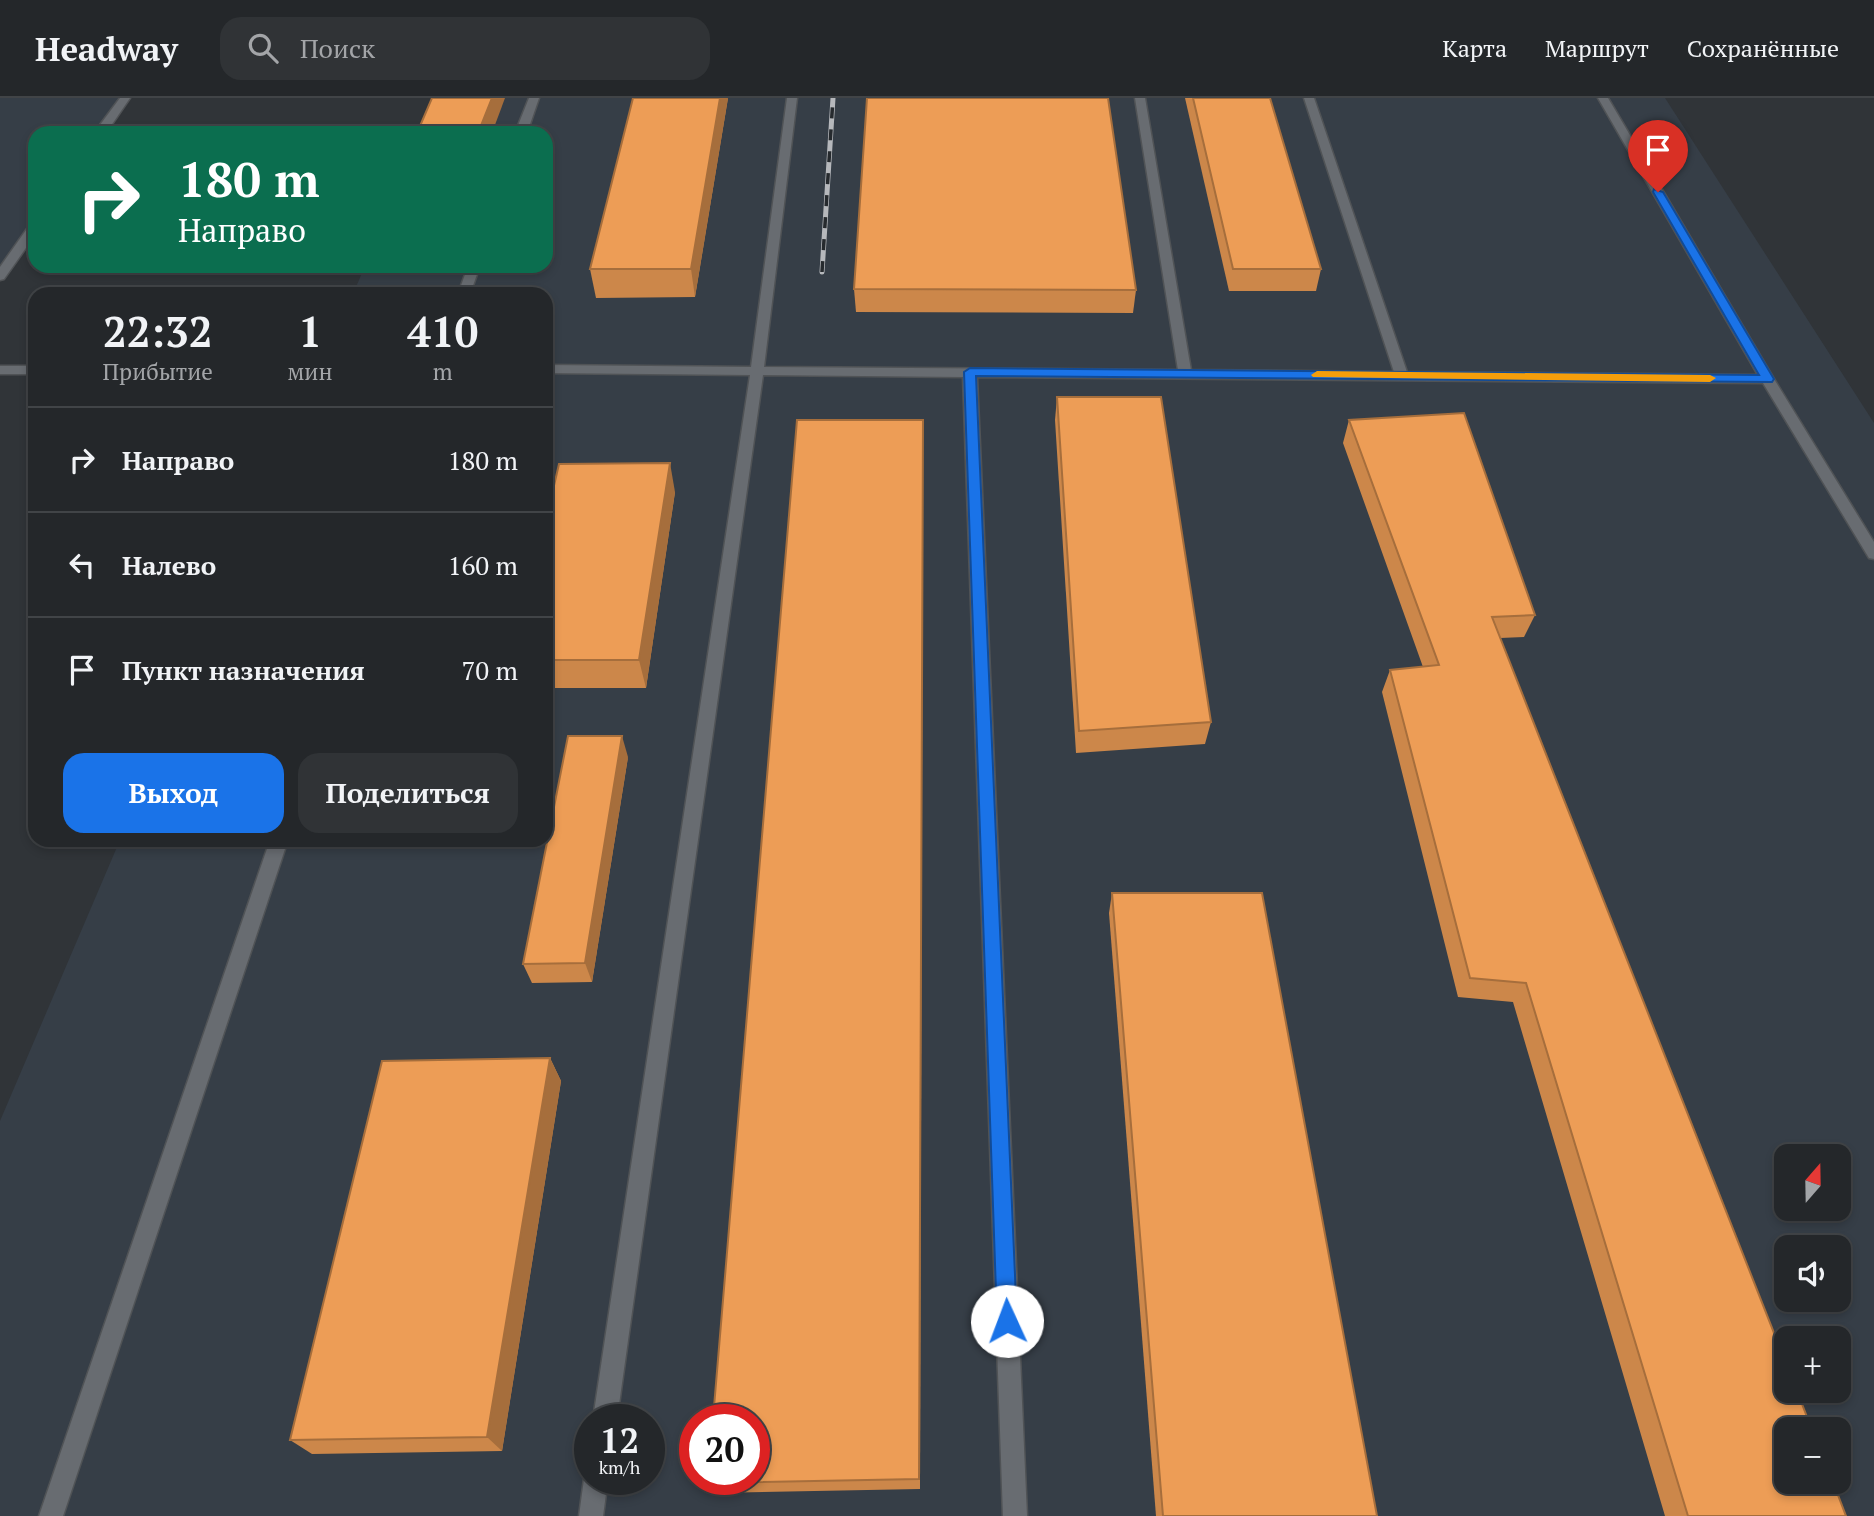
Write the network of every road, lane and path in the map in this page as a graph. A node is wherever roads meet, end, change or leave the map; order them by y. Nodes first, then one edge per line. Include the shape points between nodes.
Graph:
1 (125, 98) edge
2 (534, 98) edge
3 (792, 98) edge
4 (1140, 98) edge
5 (1309, 98) edge
6 (1603, 98) edge
7 (105, 126) edge
8 (524, 126) edge
9 (28, 236) edge
10 (0, 276) edge
11 (553, 369) edge
12 (0, 370) edge
13 (28, 370) edge
14 (757, 370) junction
15 (970, 372) junction
16 (1185, 374) junction
17 (1402, 376) junction
18 (1768, 379) junction
19 (1874, 554) edge
20 (277, 847) edge
21 (607, 1404) edge
22 (594, 1495) edge
23 (51, 1516) edge
24 (591, 1516) edge
25 (1015, 1516) edge

1 - 7 street
2 - 8 street
3 - 14 street
4 - 16 street
5 - 17 street
6 - 18 street
9 - 10 street
11 - 14 street
12 - 13 street
14 - 15 street
14 - 21 street
15 - 16 street
15 - 25 street
16 - 17 street
17 - 18 street
18 - 19 street
20 - 23 street
22 - 24 street

